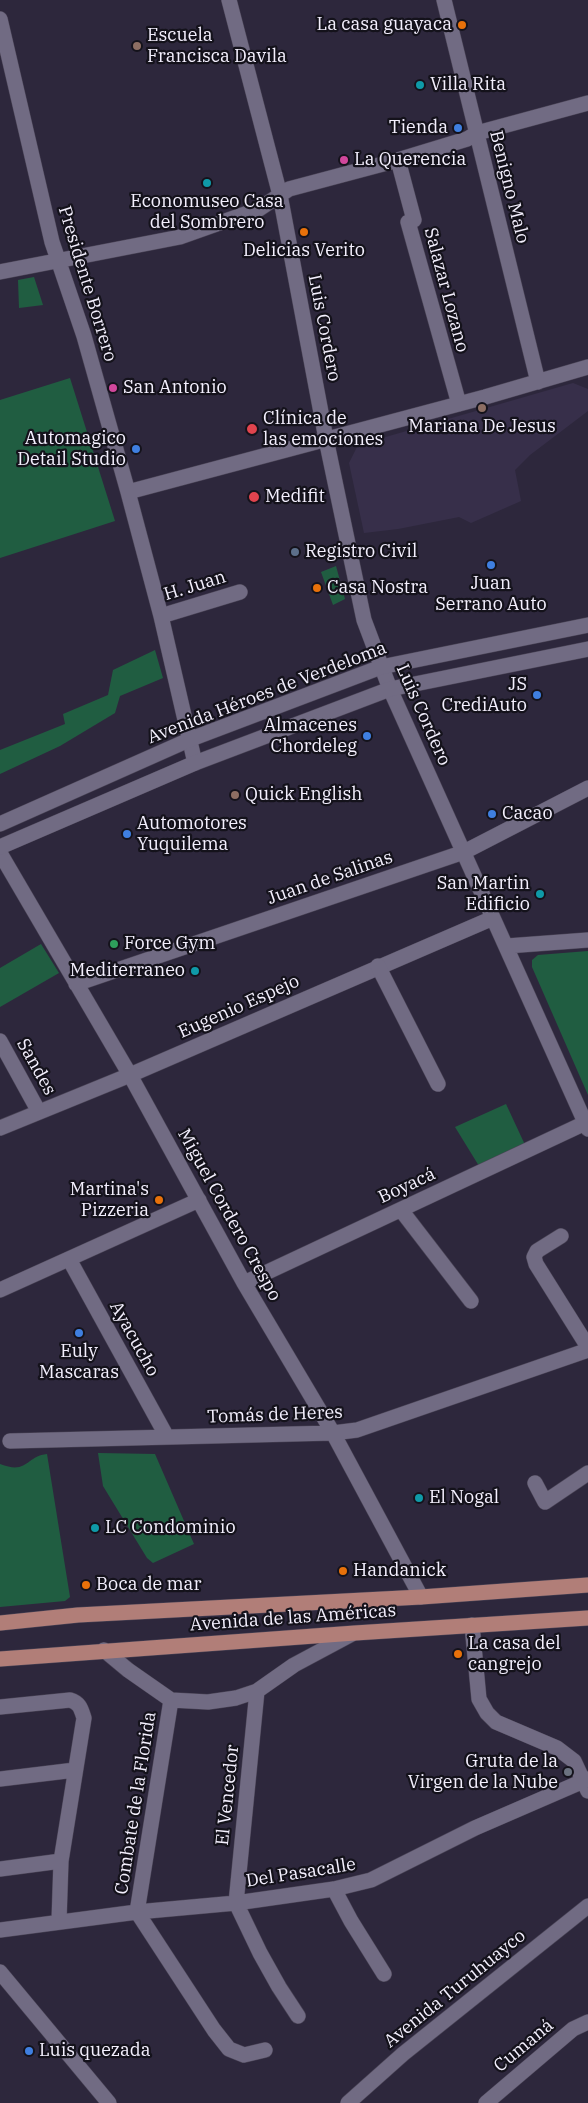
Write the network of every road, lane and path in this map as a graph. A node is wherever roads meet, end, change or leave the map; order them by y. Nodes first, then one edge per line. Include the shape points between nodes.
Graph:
1 (229, 0) edge
2 (444, 0) edge
3 (0, 19) edge
4 (588, 104) edge
5 (477, 133) junction
6 (398, 160) junction
7 (280, 195) junction
8 (59, 260) junction
9 (0, 272) edge
10 (588, 367) edge
11 (538, 382) junction
12 (459, 404) junction
13 (326, 439) junction
14 (128, 492) junction
15 (240, 592) dead end
16 (161, 616) junction
17 (588, 625) edge
18 (588, 649) edge
19 (381, 668) junction
20 (390, 689) junction
21 (191, 739) junction
22 (195, 763) junction
23 (588, 788) edge
24 (0, 824) edge
25 (0, 847) edge
26 (464, 852) junction
27 (0, 853) edge
28 (493, 918) junction
29 (588, 940) edge
30 (507, 946) junction
31 (378, 966) junction
32 (76, 984) junction
33 (0, 1041) edge
34 (130, 1075) junction
35 (438, 1084) dead end
36 (39, 1112) junction
37 (587, 1126) edge
38 (0, 1128) edge
39 (198, 1200) junction
40 (402, 1210) junction
41 (561, 1236) dead end
42 (69, 1259) junction
43 (244, 1283) junction
44 (0, 1290) edge
45 (471, 1301) dead end
46 (588, 1348) edge
47 (333, 1433) junction
48 (167, 1437) junction
49 (10, 1441) dead end
50 (588, 1473) edge
51 (535, 1483) dead end
52 (588, 1585) edge
53 (421, 1596) junction
54 (588, 1618) edge
55 (0, 1623) edge
56 (472, 1626) junction
57 (355, 1633) junction
58 (104, 1650) junction
59 (0, 1659) edge
60 (257, 1691) junction
61 (171, 1700) junction
62 (0, 1707) edge
63 (75, 1770) junction
64 (0, 1779) edge
65 (587, 1784) edge
66 (62, 1861) junction
67 (0, 1868) edge
68 (334, 1889) junction
69 (236, 1902) junction
70 (588, 1906) edge
71 (137, 1912) junction
72 (59, 1921) junction
73 (0, 1930) edge
74 (0, 1972) edge
75 (384, 1974) dead end
76 (298, 2016) dead end
77 (588, 2022) edge
78 (265, 2050) dead end
79 (105, 2102) edge
80 (348, 2103) edge
81 (486, 2103) edge

1 - 7 street, Luis Cordero
2 - 5 street, Benigno Malo
3 - 8 street, Presidente Borrero via 52,242
4 - 5 street
5 - 6 street
5 - 11 street, Benigno Malo
6 - 7 street via 289,189
6 - 12 street, Salazar Lozano via 414,220 408,222
7 - 8 street via 259,209 180,237
7 - 13 street, Luis Cordero
8 - 9 street
8 - 14 street, Presidente Borrero
10 - 11 street
11 - 12 street
12 - 13 street
13 - 14 street
13 - 19 street, Luis Cordero via 364,620
14 - 16 street, Presidente Borrero
15 - 16 street, H. Juan
16 - 21 street, Presidente Borrero
17 - 19 street, Avenida Héroes de Verdeloma
18 - 20 street
19 - 20 street, Luis Cordero
19 - 21 street, Avenida Héroes de Verdeloma
20 - 22 street
20 - 26 street, Luis Cordero
21 - 22 street, Presidente Borrero
21 - 24 street, Avenida Héroes de Verdeloma
22 - 25 street
23 - 26 street, Juan de Salinas
26 - 28 street, Luis Cordero
26 - 32 street, Juan de Salinas
27 - 32 street, Miguel Cordero Crespo
28 - 30 street, Luis Cordero
28 - 31 street, Eugenio Espejo
29 - 30 street
30 - 37 street, Luis Cordero
31 - 34 street, Eugenio Espejo
31 - 35 street
32 - 34 street, Miguel Cordero Crespo
33 - 36 street, Sandes
34 - 36 street, Eugenio Espejo
34 - 39 street, Miguel Cordero Crespo
36 - 38 street, Eugenio Espejo
37 - 40 street, Boyacá
39 - 42 street
39 - 43 street, Miguel Cordero Crespo
40 - 43 street, Boyacá
40 - 45 street
41 - 46 street via 534,1257
42 - 44 street
42 - 48 street, Ayacucho
43 - 47 street, Miguel Cordero Crespo
46 - 47 street, Tomás de Heres via 357,1430
47 - 48 street, Tomás de Heres
47 - 53 street, Miguel Cordero Crespo
48 - 49 street, Tomás de Heres
50 - 51 street via 545,1502
52 - 53 main road, Avenida de las Américas
53 - 55 main road, Avenida de las Américas via 78,1615
54 - 56 main road, Avenida de las Américas
56 - 57 main road, Avenida de las Américas
56 - 65 street via 479,1698 487,1713 496,1722 557,1748 574,1761
57 - 58 main road, Avenida de las Américas
57 - 60 street via 303,1660
58 - 59 main road, Avenida de las Américas
58 - 61 street
60 - 61 street via 208,1702
60 - 69 street, El Vencedor
61 - 71 street, Combate de la Florida
62 - 63 street via 76,1702 84,1718
63 - 64 street
63 - 66 street
65 - 68 street, Del Pasacalle via 475,1828 371,1880
66 - 67 street
66 - 72 street
68 - 69 street, Del Pasacalle
68 - 75 street
69 - 71 street, Del Pasacalle
69 - 76 street via 279,1988
70 - 80 street, Avenida Turuhuayco via 403,2054
71 - 72 street, Del Pasacalle
71 - 78 street via 229,2049 244,2055
72 - 73 street, Del Pasacalle
74 - 79 street
77 - 81 street, Cumaná via 573,2029

